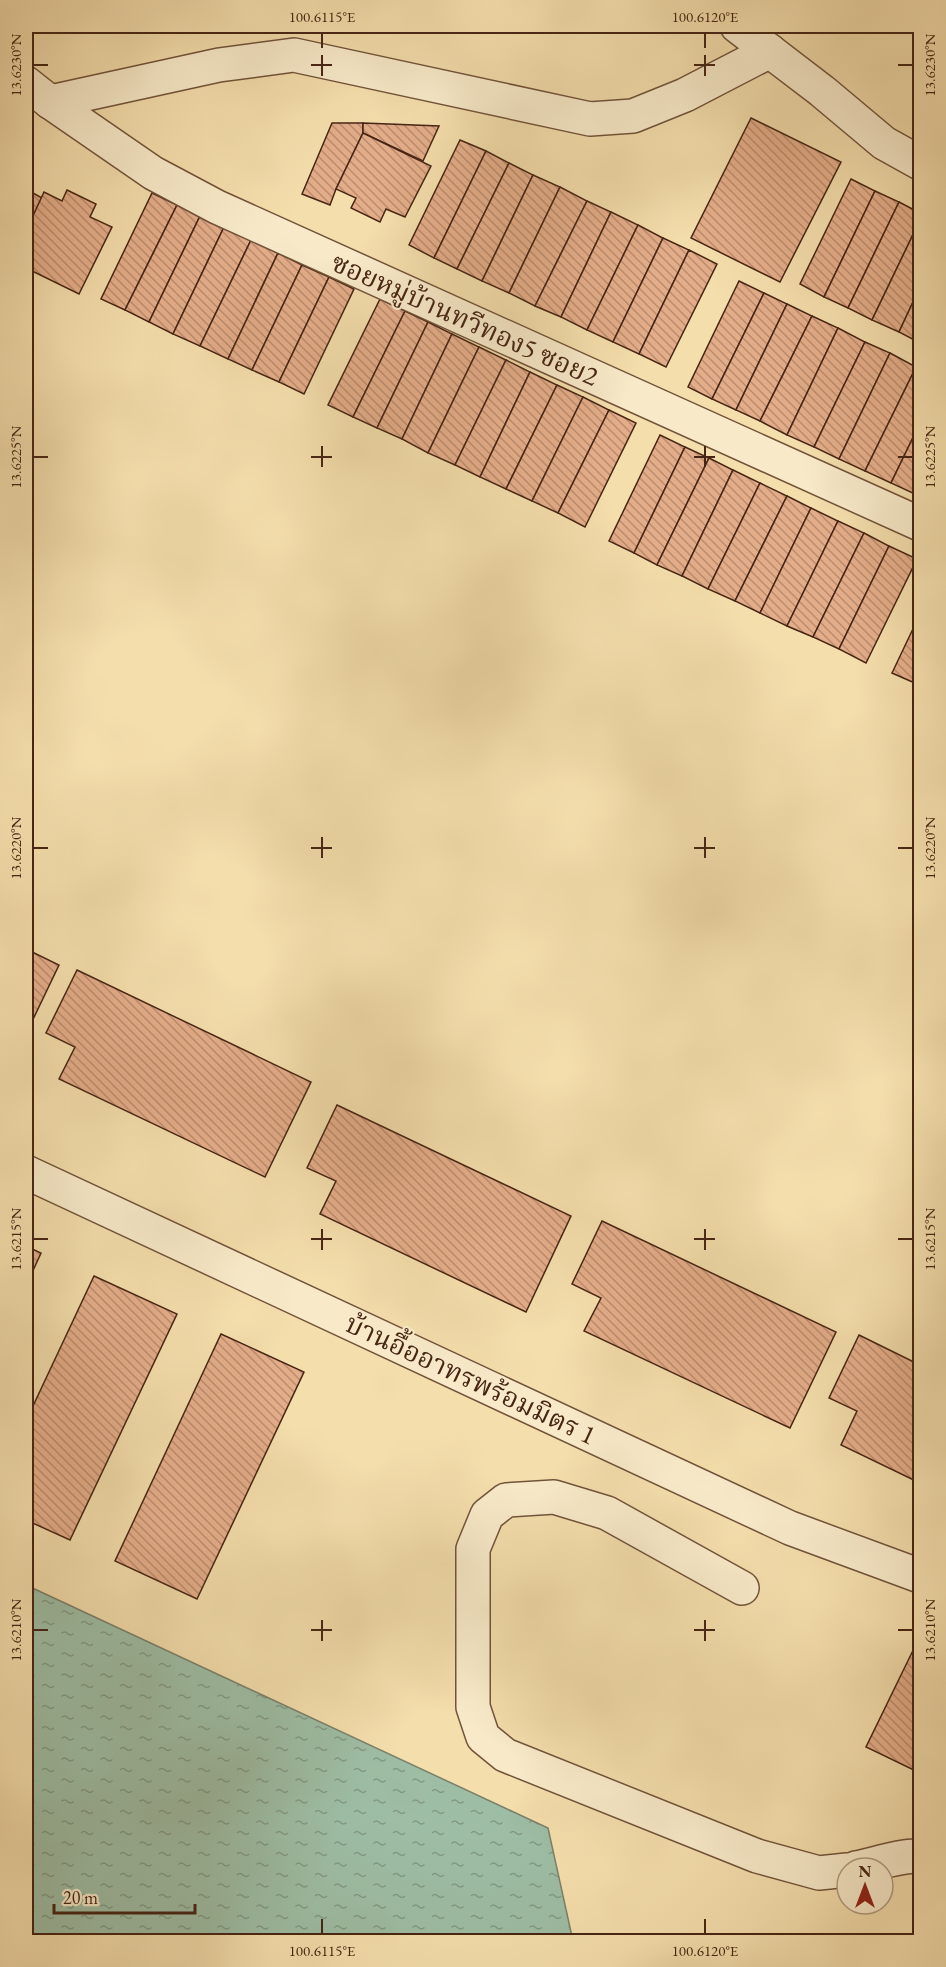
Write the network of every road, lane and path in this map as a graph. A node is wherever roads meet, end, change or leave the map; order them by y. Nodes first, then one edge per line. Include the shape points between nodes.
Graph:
1 (737, 26) edge
2 (770, 51) junction
3 (38, 93) edge
4 (921, 164) edge
5 (921, 524) edge
6 (26, 1172) edge
7 (921, 1576) edge
8 (742, 1588) dead end
9 (921, 1856) edge
10 (895, 1860) edge
11 (835, 1871) edge

1 - 2 street
2 - 3 street via 686,95 633,116 601,119 294,55
2 - 4 street via 884,143
3 - 5 street, ซอยหมู่บ้านทวีทอง5 ซอย2 via 153,173 217,207
6 - 7 street, บ้านอื้ออาทรพร้อมมิตร 1 via 790,1528
8 - 11 street via 608,1513 554,1497 506,1500 487,1515 473,1549 473,1707 483,1737 505,1755 758,1856 819,1873
9 - 10 street

